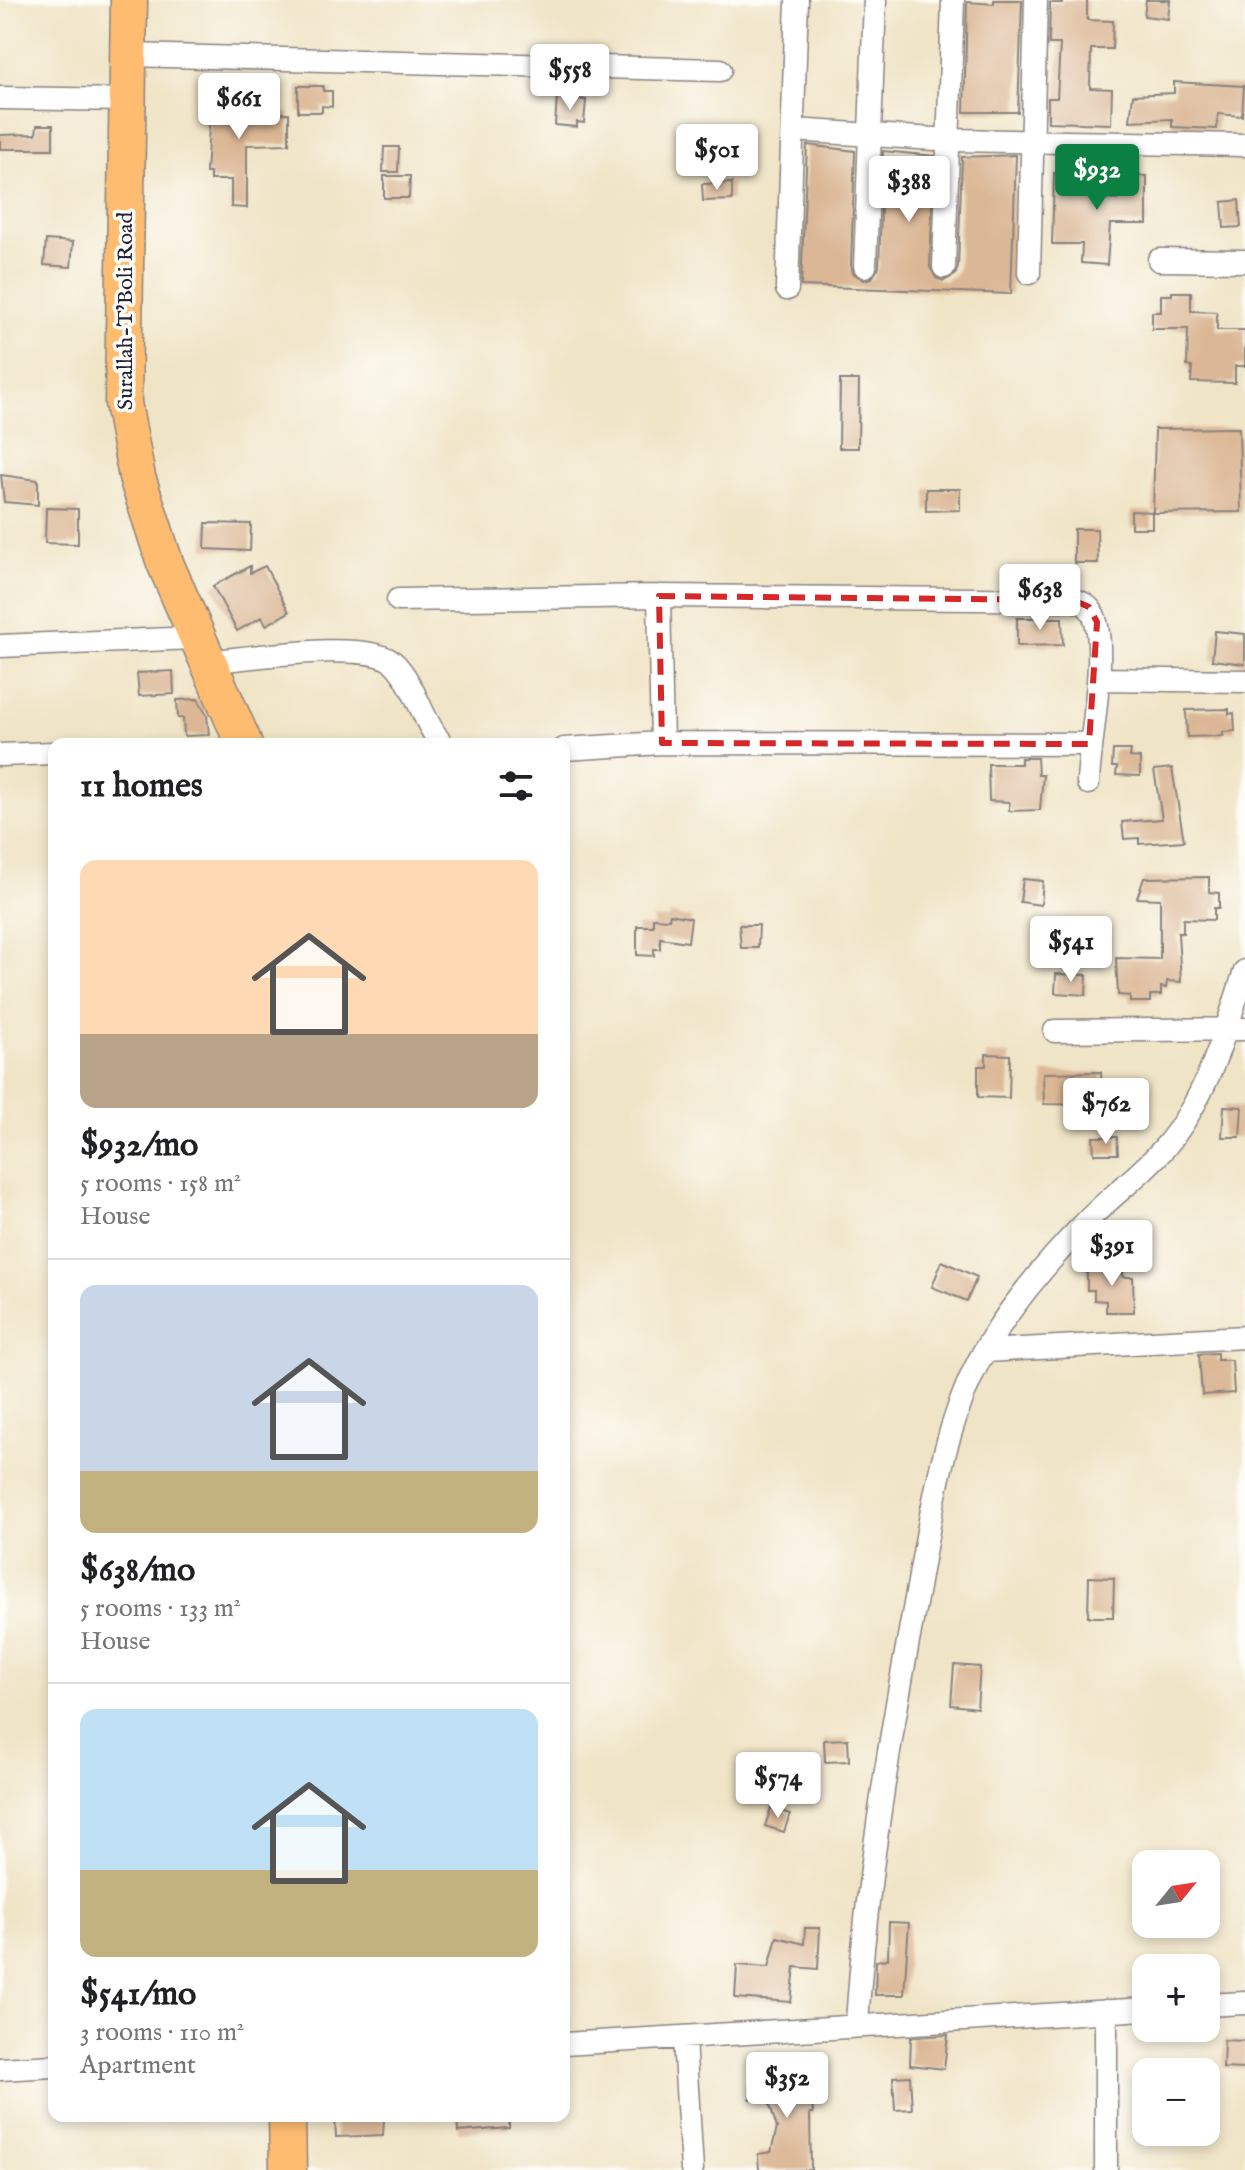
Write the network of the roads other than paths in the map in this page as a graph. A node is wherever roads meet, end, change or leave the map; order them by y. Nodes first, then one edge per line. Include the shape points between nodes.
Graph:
1 (129, 0) edge
2 (797, 0) edge
3 (875, 0) edge
4 (953, 0) edge
5 (1036, 0) edge
6 (128, 55) junction
7 (720, 70) dead end
8 (0, 98) edge
9 (127, 100) junction
10 (794, 130) junction
11 (872, 137) junction
12 (950, 140) junction
13 (1033, 143) junction
14 (1245, 145) edge
15 (1159, 260) dead end
16 (1245, 261) edge
17 (865, 266) dead end
18 (944, 267) dead end
19 (1029, 273) dead end
20 (787, 289) dead end
21 (659, 596) junction
22 (398, 600) dead end
23 (0, 646) edge
24 (201, 650) junction
25 (1098, 679) junction
26 (1245, 681) edge
27 (241, 738) edge
28 (439, 738) edge
29 (662, 743) junction
30 (1089, 744) junction
31 (570, 749) edge
32 (48, 753) edge
33 (0, 755) edge
34 (1088, 783) dead end
35 (1245, 971) edge
36 (1235, 1029) edge
37 (1055, 1031) dead end
38 (1245, 1337) edge
39 (985, 1351) junction
40 (1245, 2003) edge
41 (1220, 2004) edge
42 (1132, 2010) edge
43 (1106, 2011) junction
44 (857, 2023) junction
45 (684, 2039) junction
46 (570, 2044) edge
47 (48, 2066) edge
48 (0, 2069) edge
49 (287, 2122) edge
50 (288, 2170) edge
51 (692, 2170) edge
52 (1106, 2170) edge

1 - 6 main road, Surallah-T'Boli Road
2 - 10 street
3 - 11 street
4 - 12 street
5 - 13 street
6 - 7 street
6 - 9 main road, Surallah-T'Boli Road
8 - 9 street
9 - 24 main road, Surallah-T'Boli Road via 123,403 137,477
10 - 11 street
10 - 20 street
11 - 12 street
11 - 17 street
12 - 13 street
12 - 18 street
13 - 14 street
13 - 19 street
15 - 16 street
21 - 22 street
21 - 25 street via 1073,600 1089,607 1097,622
21 - 29 street
23 - 24 street
24 - 27 main road, Surallah-T'Boli Road
24 - 28 street via 377,652 394,662
25 - 26 street
25 - 30 street
29 - 30 street
29 - 31 street
30 - 34 street
32 - 33 street
35 - 36 street
36 - 37 street
36 - 39 street via 1178,1129 1035,1279
38 - 39 street
39 - 44 street via 967,1389 931,1515 884,1768
40 - 41 street
42 - 43 street
43 - 44 street
43 - 52 street
44 - 45 street
45 - 46 street
45 - 51 street
47 - 48 street
49 - 50 main road

